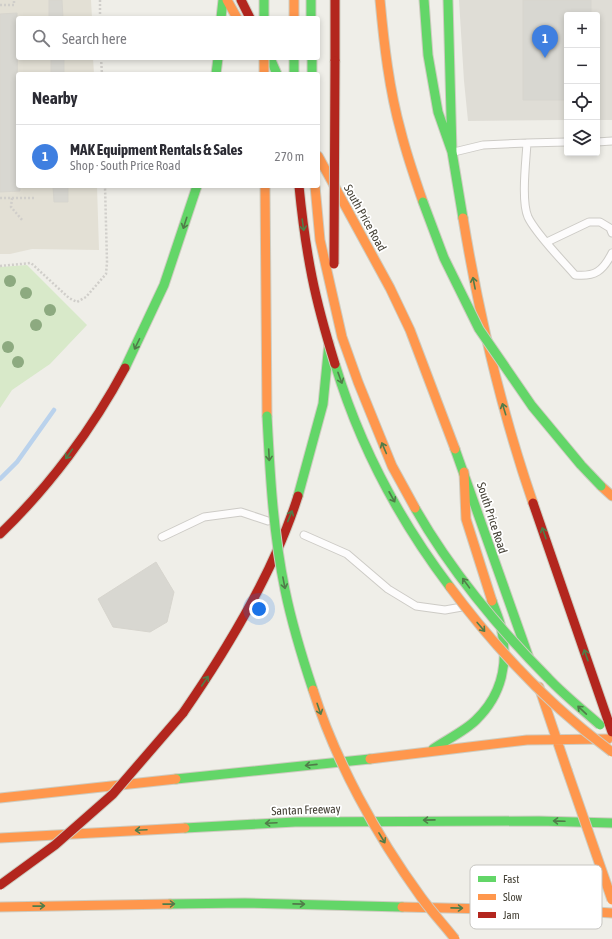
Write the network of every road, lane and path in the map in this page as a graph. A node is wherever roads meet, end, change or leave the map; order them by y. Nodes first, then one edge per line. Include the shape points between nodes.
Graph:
1 (14, 0) edge
2 (100, 0) edge
3 (223, 0) edge
4 (227, 0) edge
5 (242, 0) edge
6 (264, 0) edge
7 (294, 0) edge
8 (311, 0) edge
9 (335, 0) edge
10 (380, 0) edge
11 (424, 0) edge
12 (448, 0) edge
13 (0, 5) edge
14 (100, 16) edge
15 (221, 16) edge
16 (236, 16) edge
17 (249, 16) edge
18 (264, 16) edge
19 (294, 16) edge
20 (311, 16) edge
21 (101, 60) edge
22 (218, 60) edge
23 (261, 60) edge
24 (264, 60) edge
25 (271, 60) edge
26 (294, 60) edge
27 (312, 60) edge
28 (102, 72) edge
29 (216, 72) edge
30 (264, 72) edge
31 (269, 72) edge
32 (276, 72) edge
33 (294, 72) edge
34 (312, 72) edge
35 (612, 141) edge
36 (564, 142) edge
37 (600, 142) edge
38 (527, 143) junction
39 (452, 152) junction
40 (320, 160) edge
41 (105, 188) edge
42 (196, 188) edge
43 (265, 188) edge
44 (299, 188) edge
45 (314, 188) edge
46 (0, 198) edge
47 (12, 198) junction
48 (35, 198) dead end
49 (22, 220) dead end
50 (612, 233) edge
51 (547, 242) junction
52 (612, 253) edge
53 (0, 266) edge
54 (464, 472) junction
55 (612, 496) edge
56 (268, 521) dead end
57 (0, 534) edge
58 (304, 535) dead end
59 (162, 537) dead end
60 (491, 600) junction
61 (612, 733) edge
62 (612, 739) edge
63 (558, 740) junction
64 (430, 751) junction
65 (612, 752) edge
66 (0, 798) edge
67 (612, 823) edge
68 (0, 838) edge
69 (600, 865) edge
70 (602, 871) edge
71 (0, 885) edge
72 (612, 900) edge
73 (0, 907) edge
74 (470, 908) edge
75 (602, 912) edge
76 (612, 913) edge
77 (455, 939) edge

1 - 13 path via 14,5
2 - 14 path
3 - 15 main road
4 - 16 main road
5 - 17 main road
6 - 18 main road
7 - 19 main road
8 - 20 main road
71 -> 9 main road, bridge via 55,845 113,794 183,713 208,677 272,563 295,504 323,404 330,333 335,226
10 - 55 main road, bridge via 392,91 401,131 444,258 479,328 532,406 581,465
11 - 39 main road via 428,55 438,112
12 - 39 main road
21 - 28 path
22 - 29 main road
23 - 31 main road
24 - 30 main road, bridge
25 - 32 main road
26 - 33 main road
27 - 34 main road
35 - 37 lane
36 - 38 lane
38 - 39 lane via 483,146
38 - 51 lane via 525,194 528,216
61 -> 39 main road via 529,492 500,398 474,285
40 - 54 main road, South Price Road via 390,288 424,367
41 - 53 path via 106,274 86,297 77,302 69,298 31,263
42 -> 57 main road via 164,285 108,398 56,473 24,511
43 -> 77 main road, bridge via 267,416 271,484 282,573 294,627 322,716 352,784 382,838 411,882
44 -> 65 main road, bridge via 313,284 336,368 361,434 408,527 445,583 520,671 564,714
61 -> 45 main road, bridge via 548,679 478,599 446,556 392,466 360,390 342,337 320,240
46 - 47 path
47 - 48 path
47 - 49 path via 11,207
50 - 51 lane via 610,228 600,222 589,222
51 - 52 lane via 575,275 586,276 598,272 606,265
54 - 60 main road via 466,519
54 - 63 main road, South Price Road
56 - 59 lane via 242,512 211,516
58 - 60 lane via 347,554 388,589 416,606 445,610
60 - 64 main road via 501,627 504,650 498,690 488,707 475,721
62 - 63 main road
63 - 64 main road via 528,740
63 - 69 main road, South Price Road, bridge
64 -> 66 main road
67 -> 68 main road, Santan Freeway via 516,820 296,822
70 - 72 main road, South Price Road, bridge
73 -> 74 main road via 245,903
75 -> 76 main road

